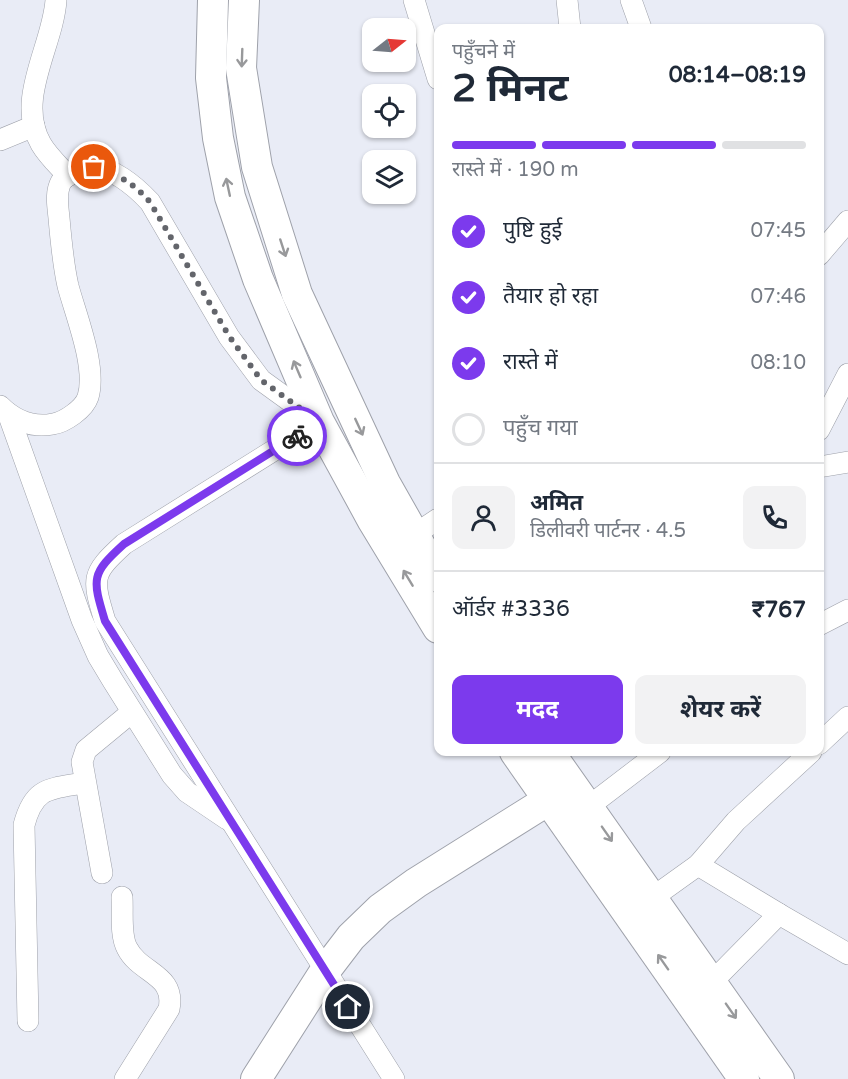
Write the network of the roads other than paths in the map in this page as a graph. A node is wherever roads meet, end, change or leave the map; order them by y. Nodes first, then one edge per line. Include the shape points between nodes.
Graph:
1 (56, 0) edge
2 (213, 0) edge
3 (244, 0) edge
4 (414, 0) edge
5 (567, 0) edge
6 (631, 0) edge
7 (570, 24) edge
8 (640, 24) edge
9 (434, 66) edge
10 (34, 126) junction
11 (0, 140) edge
12 (68, 176) junction
13 (848, 221) edge
14 (824, 249) edge
15 (848, 374) edge
16 (5, 411) edge
17 (824, 420) edge
18 (319, 422) junction
19 (848, 462) edge
20 (824, 466) edge
21 (426, 527) edge
22 (434, 560) edge
23 (848, 610) edge
24 (434, 621) edge
25 (824, 622) edge
26 (132, 712) junction
27 (847, 720) edge
28 (824, 740) edge
29 (518, 756) edge
30 (552, 756) edge
31 (655, 756) edge
32 (807, 756) edge
33 (84, 783) junction
34 (549, 799) junction
35 (588, 807) junction
36 (231, 822) junction
37 (699, 865) junction
38 (102, 873) dead end
39 (122, 897) dead end
40 (652, 898) junction
41 (779, 914) junction
42 (848, 954) edge
43 (325, 971) junction
44 (712, 982) junction
45 (28, 1021) dead end
46 (125, 1079) edge
47 (256, 1079) edge
48 (394, 1079) edge
49 (744, 1079) edge
50 (779, 1079) edge

1 - 10 street via 35,77
18 -> 2 main road via 258,279 230,197 211,78
3 -> 21 main road via 241,68 257,167 297,294 384,483
4 - 9 street
5 - 7 street
6 - 8 street
10 - 11 street
10 - 12 street via 46,152
12 - 16 street via 61,182 57,200 68,284 88,355 88,398 75,413 56,424 34,426
12 - 18 street via 94,167 118,175 138,189 150,202 229,336 261,380
13 - 14 street
15 - 17 street
16 - 26 street via 82,620 98,656
24 -> 18 main road
18 - 36 street via 124,544 98,571 95,586 105,621
19 - 20 street
21 - 22 main road
23 - 25 street
26 - 33 street via 86,750 82,762
26 - 36 street via 187,792
27 - 28 street
29 - 34 main road
30 - 35 main road
31 - 35 street
32 - 37 street via 736,821
33 - 38 street
33 - 45 street via 52,788 38,796 29,807 24,825
34 - 43 main road via 380,909 351,937
49 -> 34 main road
35 -> 40 main road
36 - 43 street
37 - 40 street
37 - 41 street
39 - 46 street via 128,951 166,983 171,999 169,1009
40 - 44 main road
41 - 42 street
41 - 44 street
43 - 47 main road
43 - 48 street
44 -> 50 main road

